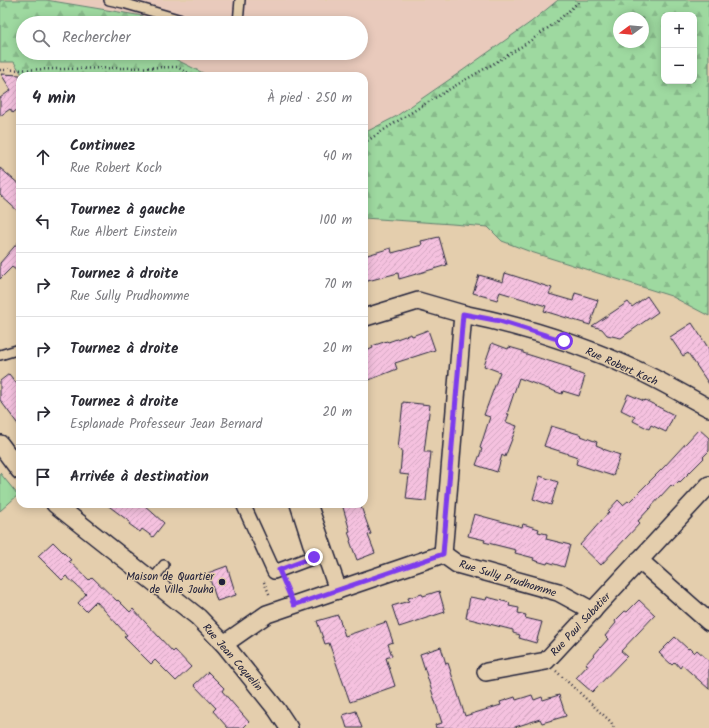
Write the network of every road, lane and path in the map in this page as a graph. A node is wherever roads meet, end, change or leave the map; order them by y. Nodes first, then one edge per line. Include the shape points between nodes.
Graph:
1 (109, 0) edge
2 (240, 0) edge
3 (580, 0) edge
4 (169, 16) edge
5 (239, 16) edge
6 (0, 70) edge
7 (186, 72) edge
8 (368, 140) edge
9 (463, 314) junction
10 (368, 316) edge
11 (16, 350) edge
12 (0, 355) edge
13 (709, 408) edge
14 (0, 444) edge
15 (16, 463) edge
16 (709, 484) edge
17 (60, 508) edge
18 (245, 508) edge
19 (298, 508) edge
20 (309, 508) edge
21 (443, 554) junction
22 (639, 560) junction
23 (164, 565) dead end
24 (152, 581) junction
25 (338, 590) junction
26 (593, 611) junction
27 (709, 622) edge
28 (224, 644) junction
29 (546, 661) junction
30 (486, 672) dead end
31 (289, 728) edge
32 (614, 728) edge

1 - 4 lane
2 - 5 lane
3 - 8 path via 564,16 514,51
6 - 7 path via 177,67
9 - 10 street, Rue Robert Koch via 418,301
9 - 13 street, Rue Robert Koch via 500,321 564,341 639,371
9 - 21 street
11 - 12 lane
14 - 15 street
16 - 22 street, Rue Paul Sabatier
17 - 24 street, Rue Jean Coquelin
18 - 19 street via 274,572 314,557
20 - 25 street
21 - 25 street
21 - 26 street, Rue Sully Prudhomme via 457,564 558,592
22 - 26 street, Rue Paul Sabatier
22 - 27 street
23 - 24 lane
24 - 28 street, Rue Jean Coquelin via 198,617
25 - 28 street via 267,614
26 - 29 street, Rue Paul Sabatier
28 - 31 street, Rue Jean Coquelin
29 - 30 street, Rue Paul Sabatier
29 - 32 path via 611,722

